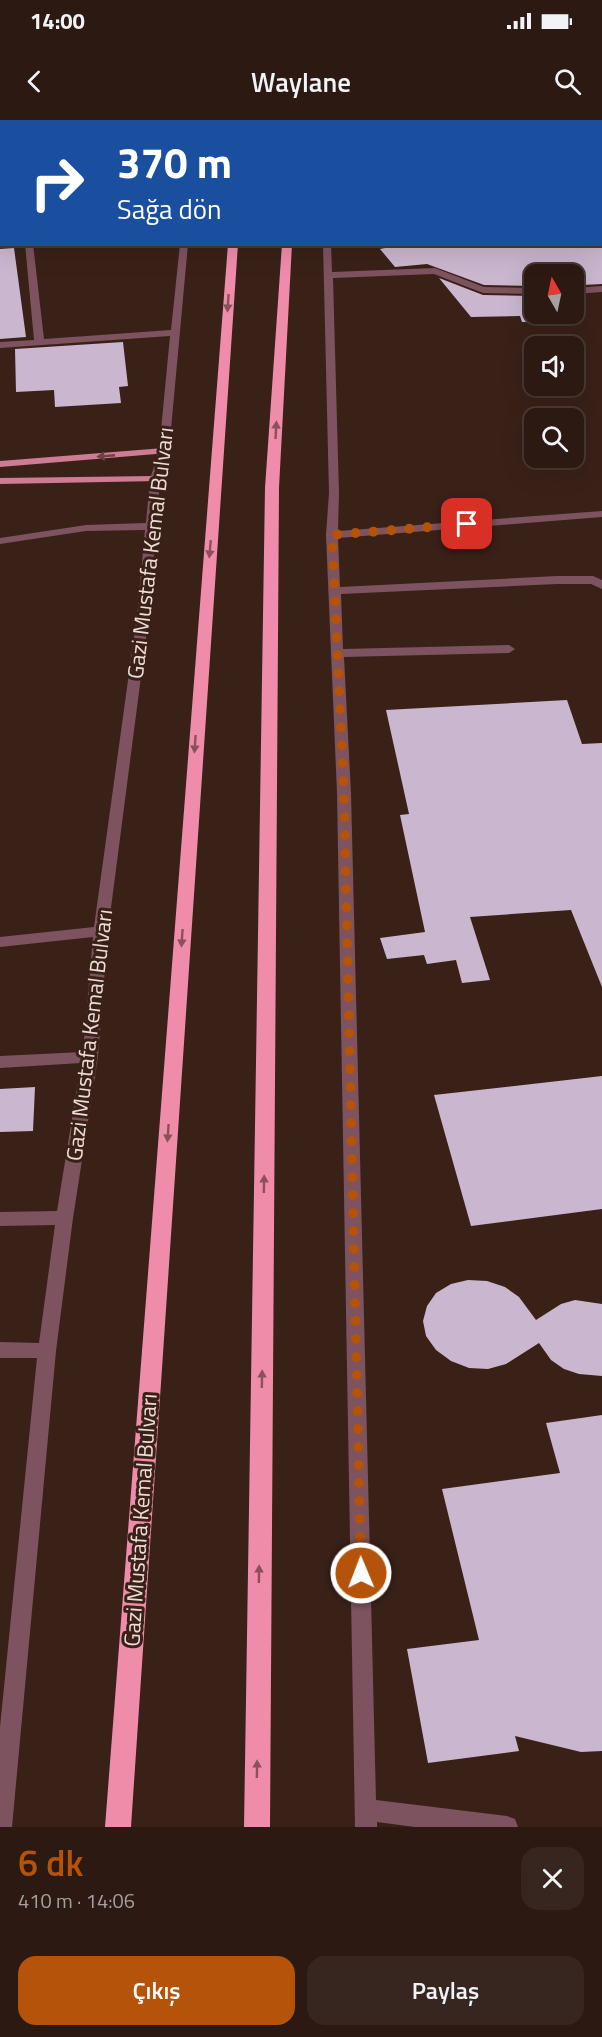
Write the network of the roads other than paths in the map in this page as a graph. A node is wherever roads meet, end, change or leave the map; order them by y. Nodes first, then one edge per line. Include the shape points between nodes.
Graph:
1 (28, 246) edge
2 (184, 246) edge
3 (233, 246) edge
4 (287, 246) edge
5 (327, 246) edge
6 (328, 275) junction
7 (602, 289) edge
8 (584, 290) edge
9 (524, 291) edge
10 (174, 333) junction
11 (39, 342) junction
12 (0, 345) edge
13 (164, 451) junction
14 (0, 464) edge
15 (155, 479) junction
16 (0, 481) edge
17 (602, 514) edge
18 (153, 526) junction
19 (332, 535) junction
20 (0, 541) edge
21 (602, 585) edge
22 (336, 591) junction
23 (509, 649) dead end
24 (339, 653) junction
25 (101, 931) junction
26 (0, 942) edge
27 (90, 1057) junction
28 (0, 1062) edge
29 (64, 1218) junction
30 (0, 1219) edge
31 (0, 1350) edge
32 (47, 1351) junction
33 (366, 1818) edge
34 (1, 1827) edge
35 (118, 1827) edge
36 (256, 1827) edge
37 (507, 1827) edge

1 - 11 street
2 - 10 street, Gazi Mustafa Kemal Bulvarı
3 -> 35 highway, Gazi Mustafa Kemal Bulvarı
36 -> 4 highway via 272,488
5 - 6 street
6 - 9 street via 435,271 483,290
6 - 19 street
7 - 8 street
10 - 11 street
10 - 13 street, Gazi Mustafa Kemal Bulvarı
11 - 12 street
13 -> 14 main road
13 - 15 street, Gazi Mustafa Kemal Bulvarı
15 - 16 main road
15 - 18 street, Gazi Mustafa Kemal Bulvarı
17 - 19 street
18 - 20 street via 86,528
18 - 25 street, Gazi Mustafa Kemal Bulvarı
19 - 22 street
21 - 22 street via 593,580 557,580
22 - 24 street
23 - 24 street
24 - 33 street
25 - 26 street
25 - 27 street, Gazi Mustafa Kemal Bulvarı
27 - 28 street
27 - 29 street, Gazi Mustafa Kemal Bulvarı
29 - 30 street
29 - 32 street, Gazi Mustafa Kemal Bulvarı
31 - 32 street
32 - 34 street, Gazi Mustafa Kemal Bulvarı
33 - 37 street

